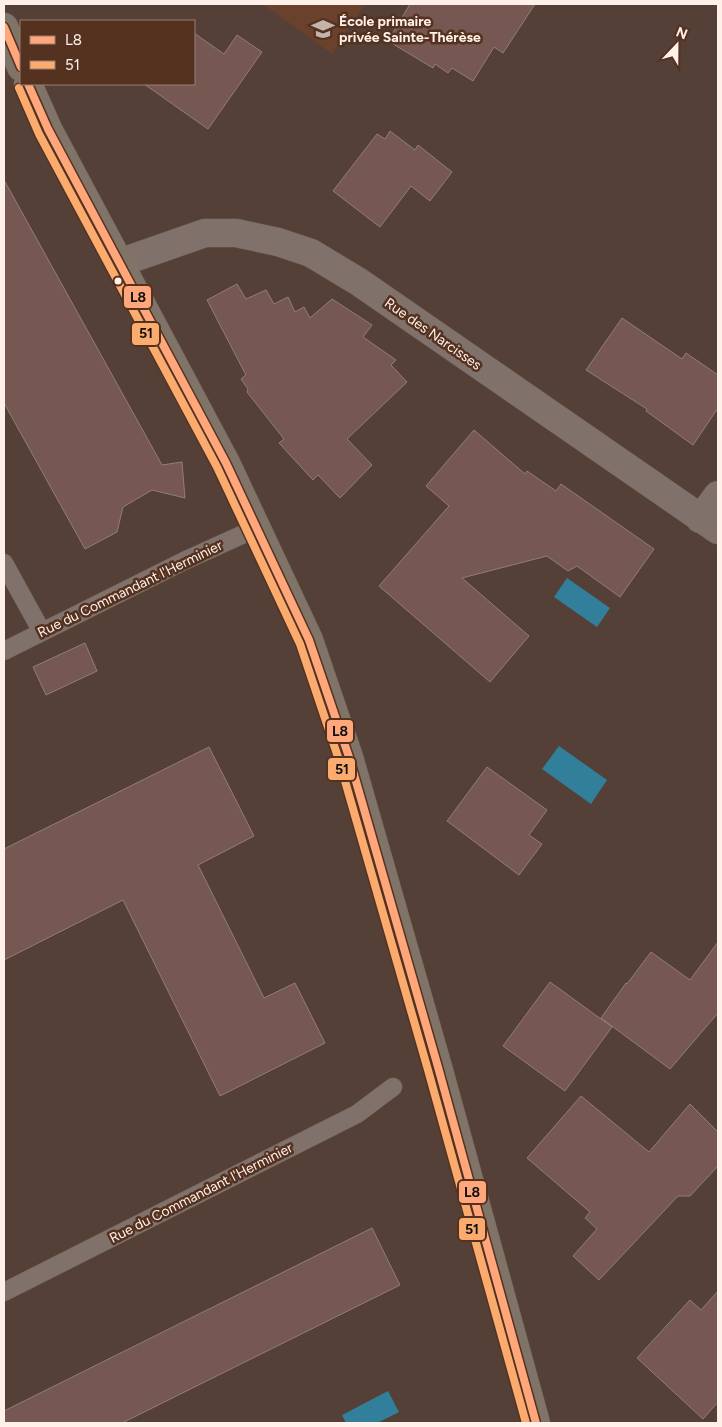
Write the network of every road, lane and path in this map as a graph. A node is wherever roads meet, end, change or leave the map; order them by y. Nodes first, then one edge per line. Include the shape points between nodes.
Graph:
1 (4, 27) edge
2 (20, 65) edge
3 (28, 85) edge
4 (119, 263) junction
5 (718, 495) edge
6 (709, 524) edge
7 (257, 528) junction
8 (4, 563) edge
9 (42, 632) junction
10 (4, 651) edge
11 (393, 1087) dead end
12 (4, 1292) edge
13 (536, 1423) edge

1 - 2 main road
3 - 4 main road via 48,129
4 - 6 street, Rue des Narcisses via 205,233 236,232 311,253 359,282
4 - 7 main road via 226,463
5 - 6 street
7 - 9 lane, Rue du Commandant l'Herminier
7 - 13 main road via 309,640 348,758 438,1067
8 - 9 lane
9 - 10 lane, Rue du Commandant l'Herminier
11 - 12 lane, Rue du Commandant l'Herminier via 357,1114

